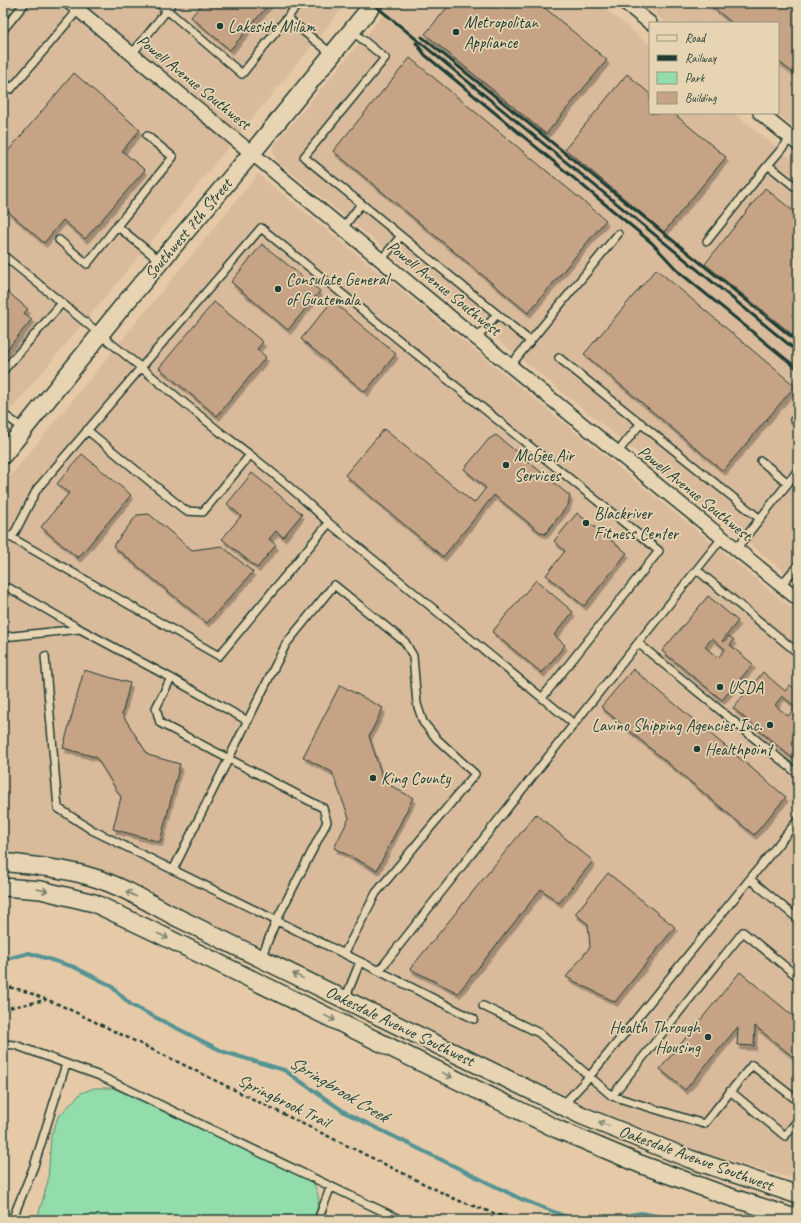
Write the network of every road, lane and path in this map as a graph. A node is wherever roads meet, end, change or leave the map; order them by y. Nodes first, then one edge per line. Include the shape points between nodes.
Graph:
1 (25, 3) edge
2 (158, 3) edge
3 (172, 3) edge
4 (299, 3) edge
5 (374, 3) edge
6 (625, 3) edge
7 (74, 7) edge
8 (167, 10) junction
9 (287, 18) junction
10 (649, 22) edge
11 (3, 30) edge
12 (352, 30) junction
13 (132, 54) junction
14 (332, 54) junction
15 (3, 80) edge
16 (761, 114) edge
17 (147, 136) dead end
18 (794, 141) edge
19 (252, 153) junction
20 (768, 165) junction
21 (798, 189) edge
22 (362, 204) junction
23 (117, 226) junction
24 (343, 228) junction
25 (618, 234) dead end
26 (401, 236) junction
27 (58, 240) dead end
28 (707, 241) dead end
29 (3, 255) edge
30 (381, 260) junction
31 (161, 261) junction
32 (62, 303) junction
33 (497, 314) junction
34 (100, 334) junction
35 (477, 338) junction
36 (530, 341) junction
37 (559, 358) dead end
38 (510, 366) junction
39 (141, 368) junction
40 (3, 371) edge
41 (3, 414) edge
42 (641, 423) junction
43 (24, 429) junction
44 (87, 430) junction
45 (617, 453) junction
46 (250, 454) junction
47 (3, 455) edge
48 (761, 461) dead end
49 (798, 470) edge
50 (788, 483) junction
51 (760, 518) junction
52 (330, 523) junction
53 (3, 532) edge
54 (12, 538) junction
55 (722, 538) junction
56 (736, 549) junction
57 (798, 565) edge
58 (697, 570) junction
59 (781, 586) junction
60 (10, 588) dead end
61 (798, 599) edge
62 (80, 629) junction
63 (3, 637) edge
64 (638, 643) junction
65 (798, 653) edge
66 (45, 656) dead end
67 (171, 678) junction
68 (542, 698) junction
69 (248, 721) junction
70 (574, 724) junction
71 (229, 759) junction
72 (798, 774) edge
73 (798, 820) edge
74 (3, 862) edge
75 (173, 870) junction
76 (750, 879) junction
77 (3, 887) edge
78 (798, 919) edge
79 (276, 921) junction
80 (193, 950) junction
81 (344, 954) junction
82 (261, 958) junction
83 (360, 962) junction
84 (379, 971) junction
85 (798, 977) edge
86 (3, 986) edge
87 (345, 999) junction
88 (47, 1000) junction
89 (483, 1006) dead end
90 (3, 1009) edge
91 (474, 1019) dead end
92 (3, 1044) edge
93 (66, 1064) junction
94 (589, 1077) junction
95 (730, 1091) junction
96 (612, 1096) junction
97 (798, 1101) edge
98 (562, 1106) junction
99 (798, 1120) edge
100 (331, 1186) junction
101 (699, 1186) junction
102 (798, 1195) edge
103 (798, 1219) edge
104 (12, 1220) edge
105 (318, 1220) edge
106 (402, 1220) edge
107 (513, 1220) edge

1 - 11 lane
2 - 8 lane
3 - 8 lane
4 - 9 lane
5 - 12 street, Southwest 7th Street
6 - 10 street
7 - 13 street, Powell Avenue Southwest
7 - 15 lane via 11,89
8 - 9 lane via 242,74
8 - 13 lane
9 - 14 lane
12 - 14 street, Southwest 7th Street
12 - 22 lane via 385,58 304,157
13 - 19 street, Powell Avenue Southwest
14 - 19 street, Southwest 7th Street
16 - 18 street
17 - 23 lane via 173,158
18 - 20 lane
19 - 24 street, Powell Avenue Southwest
19 - 31 street, Southwest 7th Street
20 - 21 lane
20 - 28 lane
22 - 24 lane
22 - 26 lane
23 - 27 lane via 87,264
23 - 31 lane
24 - 30 street, Powell Avenue Southwest
25 - 36 lane
26 - 30 lane
26 - 33 lane
29 - 32 lane
30 - 35 street, Powell Avenue Southwest
31 - 34 street, Southwest 7th Street
32 - 34 lane
32 - 40 lane
33 - 35 lane
33 - 36 lane
34 - 39 lane
34 - 43 street, Southwest 7th Street
35 - 38 street, Powell Avenue Southwest
36 - 38 lane
37 - 42 lane
38 - 45 street, Powell Avenue Southwest
39 - 44 lane
39 - 46 lane
39 - 68 lane via 261,228 659,551
41 - 43 lane
42 - 45 lane
42 - 51 lane
43 - 47 street, Southwest 7th Street
44 - 46 lane via 186,511 203,512
44 - 54 lane via 37,489
45 - 55 street, Powell Avenue Southwest
46 - 52 lane
48 - 50 lane
49 - 50 lane
50 - 51 lane
51 - 56 lane
52 - 54 lane via 219,656
52 - 68 lane
53 - 54 lane
55 - 56 street, Powell Avenue Southwest
55 - 58 lane
56 - 59 street, Powell Avenue Southwest
57 - 59 lane
58 - 64 lane
58 - 65 lane
59 - 61 street, Powell Avenue Southwest
60 - 62 lane
62 - 63 lane
62 - 67 lane
64 - 70 lane
64 - 72 lane
66 - 75 lane via 58,808 92,830
67 - 69 lane
67 - 71 lane via 156,708 160,723
68 - 70 lane
69 - 71 lane
69 - 81 lane via 286,644 334,585 405,642 413,656 417,704 423,722 437,739 475,774 376,893
70 - 84 lane
71 - 75 lane
71 - 79 lane via 323,808 326,822
73 - 76 lane
82 -> 74 street, Oakesdale Avenue Southwest via 95,878 56,869
75 - 79 lane
76 - 78 lane
76 - 94 lane
77 -> 80 street, Oakesdale Avenue Southwest via 41,890 94,903
79 - 81 lane
79 - 82 lane
80 - 87 street via 216,952 314,999
80 -> 101 street, Oakesdale Avenue Southwest via 557,1129
81 - 83 lane
87 -> 82 street, Oakesdale Avenue Southwest
83 - 84 lane
83 - 87 lane
84 - 91 lane
85 - 96 lane via 743,932
86 - 88 path, Springbrook Trail
87 - 98 street, Oakesdale Avenue Southwest
88 - 90 path
88 - 107 path, Springbrook Trail via 457,1200
89 - 94 lane via 540,1033
92 - 93 lane via 16,1045
93 - 100 lane via 100,1076
93 - 104 lane via 34,1166
94 - 96 lane
94 - 98 lane
95 - 96 lane via 704,1124
95 - 97 lane via 752,1065
95 - 99 lane via 785,1136
98 - 101 street via 572,1125 672,1167
102 -> 98 street, Oakesdale Avenue Southwest via 690,1159
100 - 105 lane
100 - 106 lane
101 - 103 street, Oakesdale Avenue Southwest

